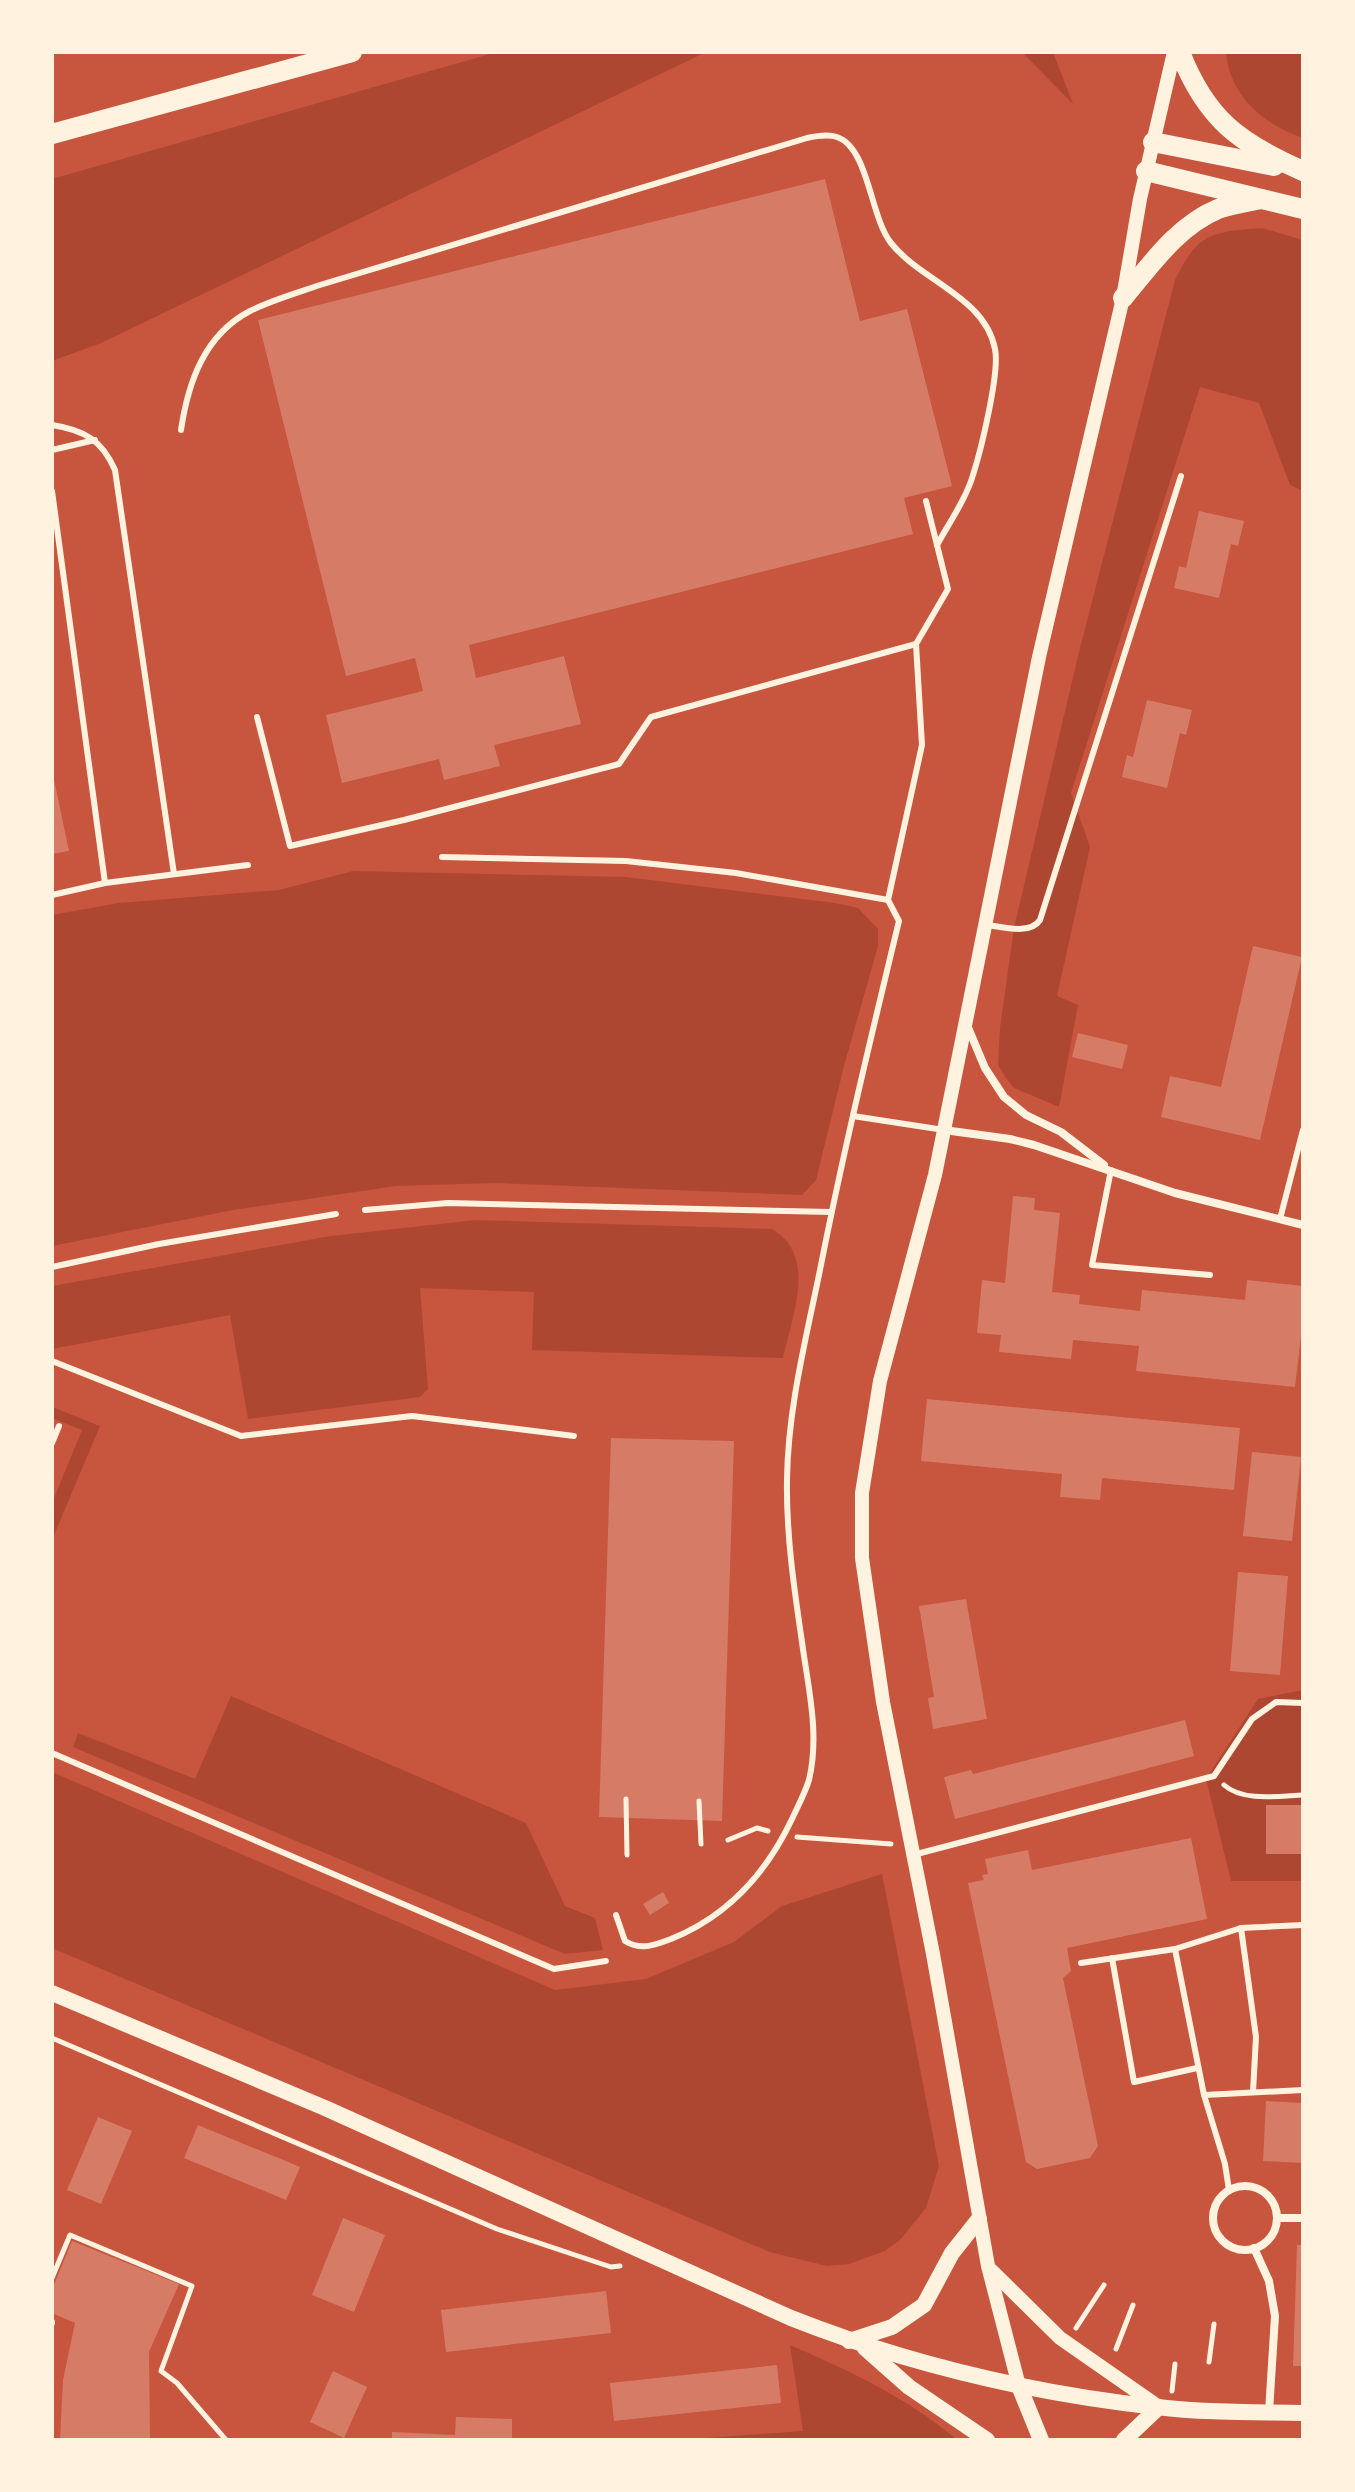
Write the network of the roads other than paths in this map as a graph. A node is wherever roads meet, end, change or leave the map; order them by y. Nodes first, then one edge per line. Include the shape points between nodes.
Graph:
1 (352, 52) edge
2 (1177, 52) edge
3 (52, 134) edge
4 (1153, 142) junction
5 (1146, 171) junction
6 (1303, 171) edge
7 (1261, 199) junction
8 (1303, 209) edge
9 (1123, 298) junction
10 (52, 425) edge
11 (181, 430) dead end
12 (95, 440) junction
13 (52, 450) edge
14 (1181, 476) dead end
15 (52, 491) edge
16 (926, 501) dead end
17 (937, 545) junction
18 (916, 644) junction
19 (257, 717) dead end
20 (442, 857) dead end
21 (248, 865) dead end
22 (174, 874) junction
23 (105, 883) junction
24 (52, 895) edge
25 (888, 900) junction
26 (984, 925) junction
27 (965, 1021) junction
28 (853, 1116) junction
29 (944, 1130) junction
30 (1303, 1130) edge
31 (1111, 1170) junction
32 (365, 1210) dead end
33 (831, 1212) junction
34 (336, 1214) dead end
35 (1280, 1219) junction
36 (1303, 1225) edge
37 (52, 1267) edge
38 (1210, 1275) dead end
39 (52, 1361) edge
40 (59, 1426) dead end
41 (574, 1436) dead end
42 (52, 1443) edge
43 (1303, 1703) edge
44 (52, 1753) edge
45 (911, 1850) junction
46 (616, 1915) dead end
47 (1303, 1925) edge
48 (1241, 1928) junction
49 (1175, 1949) junction
50 (1112, 1958) junction
51 (606, 1961) dead end
52 (1081, 1963) dead end
53 (52, 1993) edge
54 (1197, 2068) junction
55 (1303, 2090) edge
56 (1253, 2092) junction
57 (1204, 2095) junction
58 (1229, 2190) junction
59 (1278, 2218) junction
60 (1303, 2218) edge
61 (979, 2219) junction
62 (1254, 2248) junction
63 (988, 2266) junction
64 (855, 2343) junction
65 (1019, 2386) junction
66 (1159, 2407) junction
67 (1269, 2412) junction
68 (1303, 2413) edge
69 (987, 2440) edge
70 (1041, 2440) edge
71 (1124, 2440) edge

1 - 3 highway
2 - 4 street
2 - 6 highway via 1199,95 1229,129
4 - 5 street
4 - 6 highway
5 - 7 highway
5 - 9 street
7 - 8 highway
7 - 9 highway via 1218,209 1194,223
9 - 26 street via 1039,657
10 - 12 lane
11 - 17 lane via 186,395 199,363 222,332 249,312 320,285 807,138 836,136 857,155 890,242 977,313 996,352 973,477
12 - 13 lane
12 - 22 lane via 115,470
14 - 26 lane via 1040,920 1029,929
15 - 23 lane
16 - 17 lane
17 - 18 lane via 948,589
18 - 19 lane via 651,717 619,764 290,846
18 - 25 lane via 922,745
20 - 25 lane via 626,861 736,873
21 - 22 lane
22 - 23 lane
23 - 24 lane
25 - 28 lane via 899,921
26 - 27 street
27 - 29 street
27 - 31 street via 1004,1097
28 - 29 lane
28 - 33 lane
29 - 31 street via 1010,1139
29 - 45 street via 880,1381 862,1493 862,1558 871,1632
30 - 35 lane
31 - 35 street via 1175,1193
31 - 38 lane via 1092,1265
32 - 33 lane via 448,1203
33 - 46 lane via 796,1389 787,1481 791,1558 813,1718 808,1784 759,1875 714,1916 683,1934 635,1947 625,1941
34 - 37 lane
35 - 36 street
39 - 41 lane via 241,1436 412,1416
40 - 42 lane
43 - 45 lane via 1276,1702 1252,1719 1214,1776
44 - 51 lane via 554,1969
45 - 61 street
47 - 48 lane
48 - 49 lane
48 - 56 lane via 1256,2037
49 - 50 lane
49 - 54 lane
50 - 52 lane
50 - 54 lane via 1134,2082
53 - 64 main road
54 - 57 lane
55 - 56 lane
56 - 57 lane
57 - 58 lane
58 - 59 street via 1261,2190
58 - 62 street via 1216,2206 1214,2226 1234,2248
59 - 60 street
59 - 62 street via 1271,2237
61 - 63 street
61 - 64 main road via 952,2253 924,2305
62 - 67 street via 1269,2281 1275,2316
63 - 65 street
63 - 66 street via 1060,2338
64 - 65 main road via 946,2371
64 - 69 main road
65 - 66 main road
65 - 70 main road
66 - 67 main road
66 - 71 main road
67 - 68 main road

